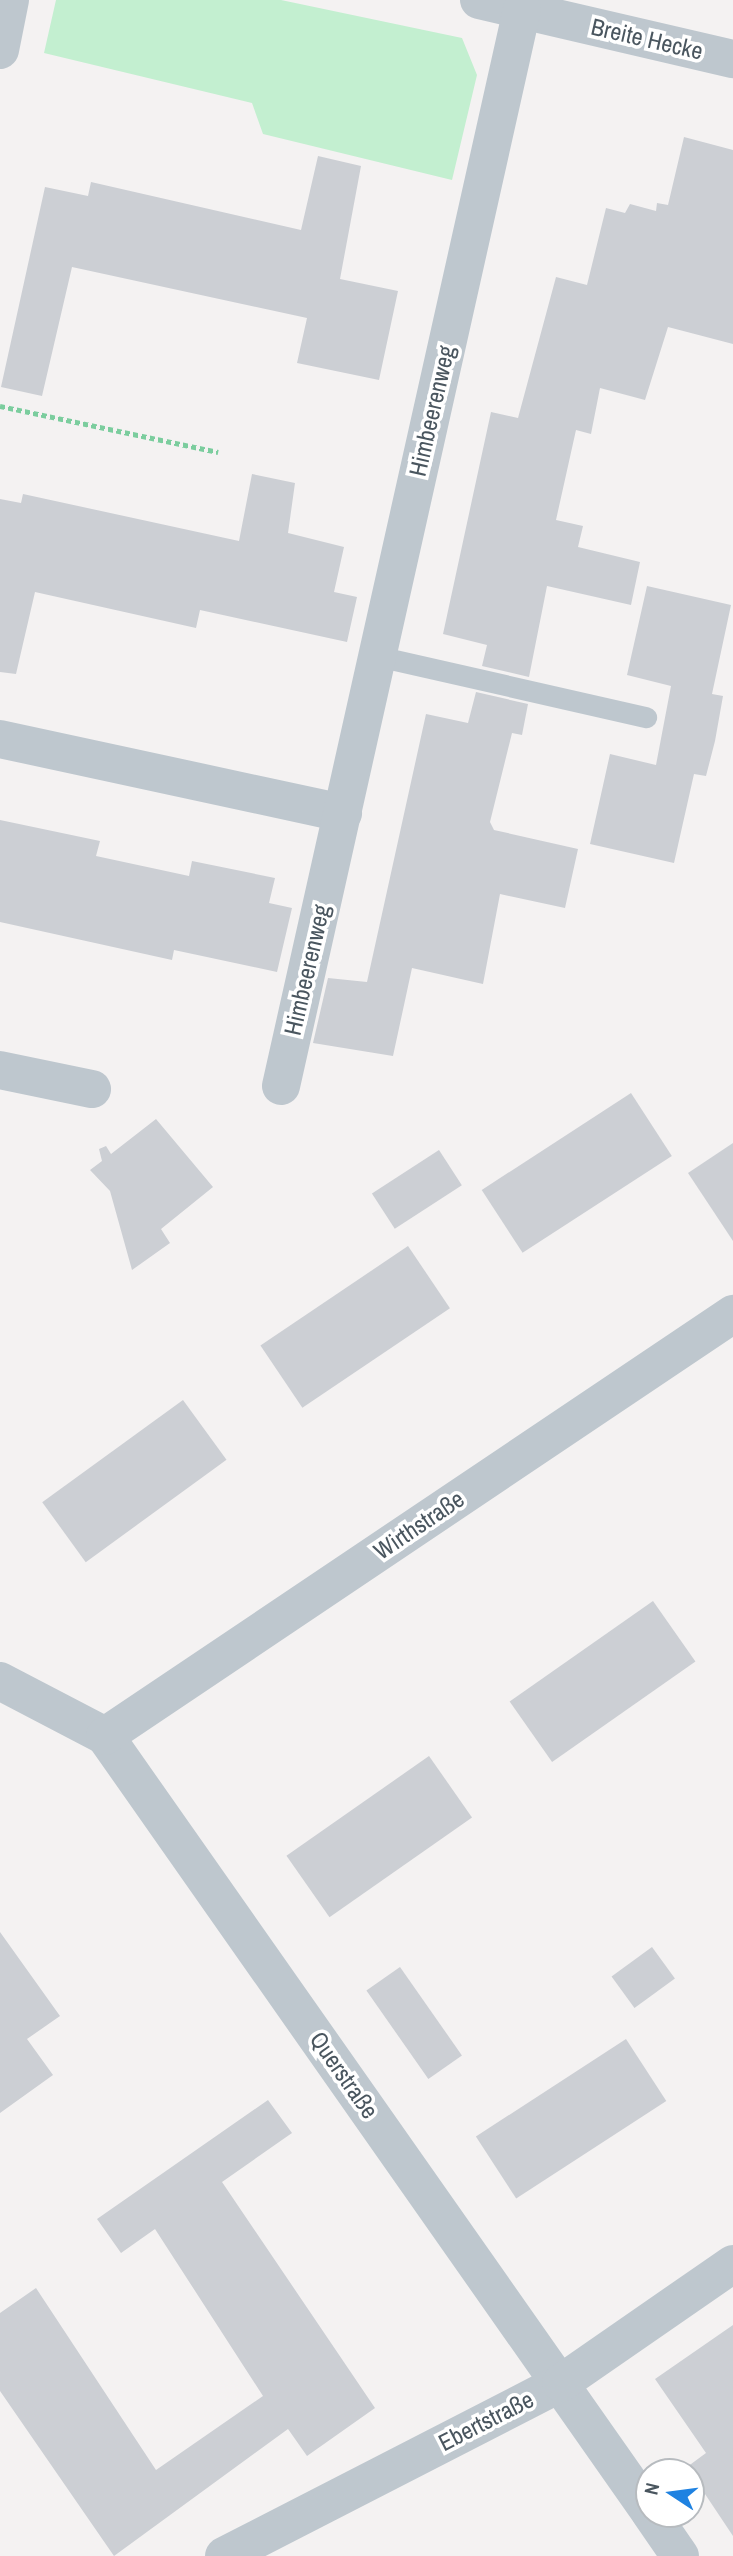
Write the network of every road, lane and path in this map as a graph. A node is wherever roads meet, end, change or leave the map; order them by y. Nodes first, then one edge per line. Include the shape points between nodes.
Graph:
1 (10, 0) edge
2 (479, 0) edge
3 (522, 10) junction
4 (0, 50) edge
5 (733, 59) edge
6 (0, 406) edge
7 (218, 452) dead end
8 (377, 656) junction
9 (646, 717) dead end
10 (0, 739) edge
11 (343, 813) junction
12 (0, 1070) edge
13 (281, 1086) dead end
14 (92, 1089) dead end
15 (733, 1314) edge
16 (0, 1681) edge
17 (105, 1736) junction
18 (733, 2263) edge
19 (561, 2383) junction
20 (635, 2491) edge
21 (660, 2528) edge
22 (235, 2553) edge
23 (680, 2556) edge

1 - 4 street
2 - 3 street, Breite Hecke
3 - 5 street, Breite Hecke
3 - 8 street, Himbeerenweg
6 - 7 path
8 - 9 lane
8 - 11 street, Himbeerenweg
10 - 11 street
11 - 13 street, Himbeerenweg
12 - 14 street
15 - 17 street, Wirthstraße
16 - 17 street, Querstraße
17 - 19 street, Querstraße
18 - 19 street, Ebertstraße
19 - 20 street, Querstraße
19 - 22 street, Ebertstraße
21 - 23 street, Querstraße

